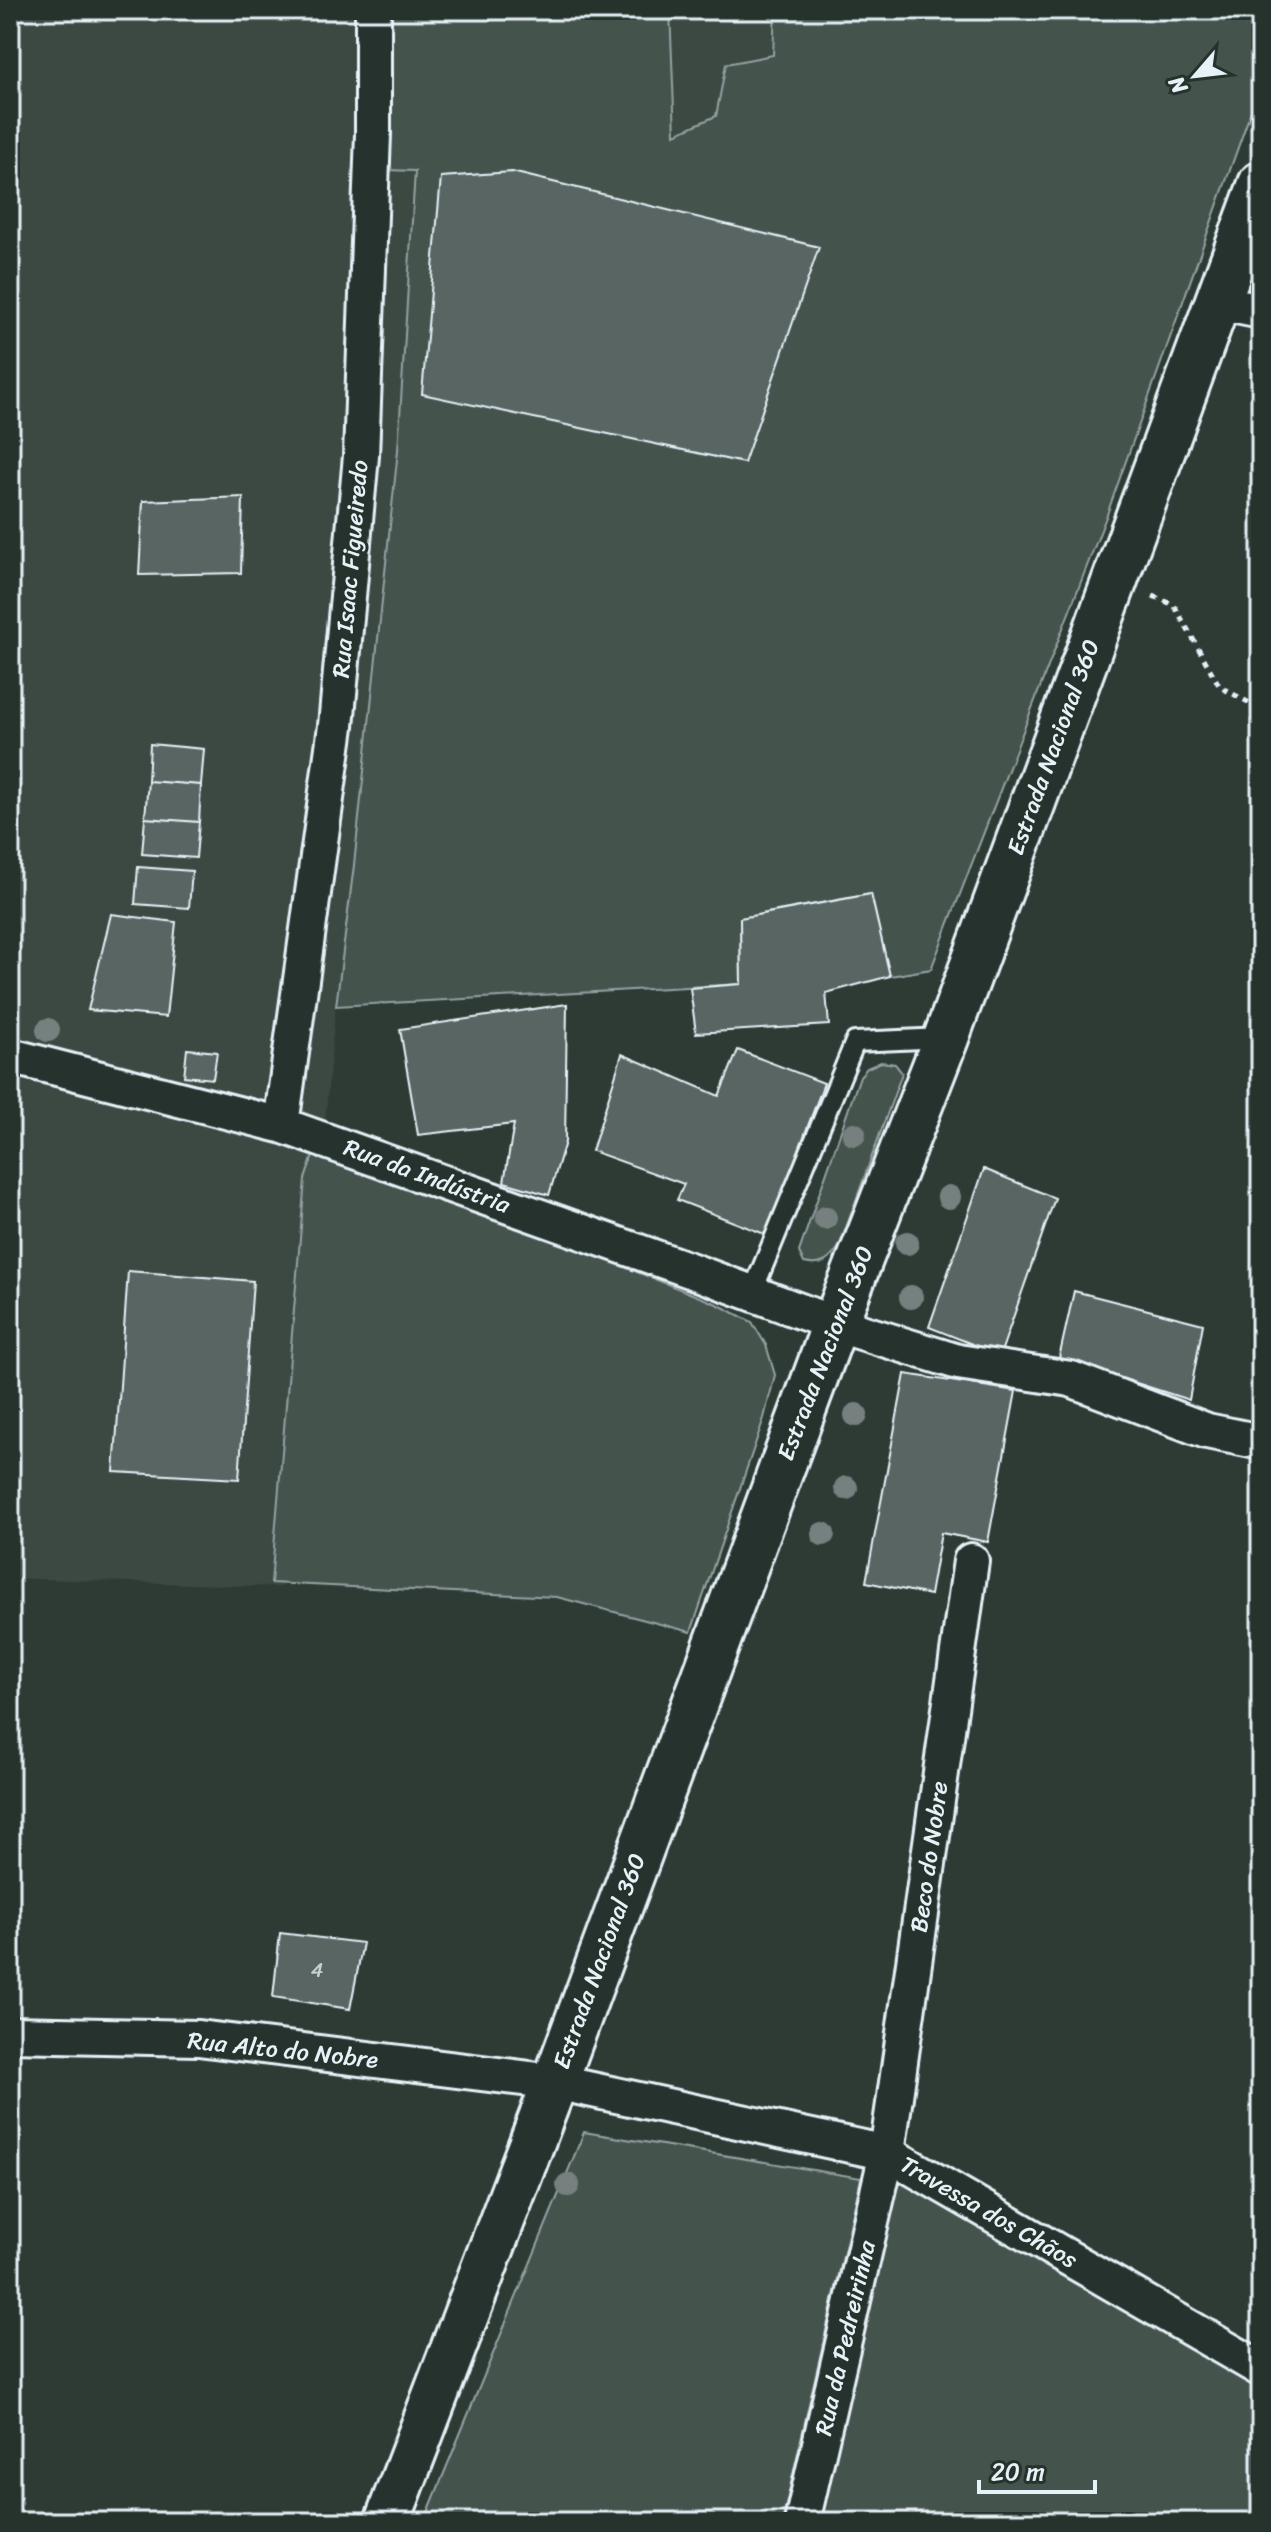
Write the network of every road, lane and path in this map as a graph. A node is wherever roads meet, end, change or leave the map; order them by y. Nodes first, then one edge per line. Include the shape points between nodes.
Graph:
1 (373, 10) edge
2 (1261, 184) edge
3 (1247, 262) edge
4 (1216, 302) junction
5 (1261, 311) edge
6 (1115, 579) junction
7 (1261, 709) edge
8 (946, 1038) junction
9 (10, 1056) edge
10 (281, 1125) junction
11 (752, 1293) junction
12 (835, 1324) junction
13 (1261, 1442) edge
14 (971, 1561) dead end
15 (10, 2034) edge
16 (555, 2082) junction
17 (887, 2153) junction
18 (1261, 2369) edge
19 (387, 2522) edge
20 (802, 2522) edge

1 - 10 street, Rua Isaac Figueiredo via 361,456 336,726
2 - 3 main road, Estrada Nacional 360
3 - 4 main road, Estrada Nacional 360
4 - 5 street
4 - 6 main road, Estrada Nacional 360
6 - 7 path via 1174,605 1220,687
6 - 8 main road, Estrada Nacional 360
8 - 11 lane via 855,1042
8 - 12 main road, Estrada Nacional 360
9 - 10 street, Rua da Indústria
10 - 11 street, Rua da Indústria
11 - 12 street, Rua da Indústria
12 - 13 street, Rua da Indústria via 958,1362 1071,1379 1207,1431
12 - 16 main road, Estrada Nacional 360
14 - 17 street, Beco do Nobre
15 - 16 street, Rua Alto do Nobre via 198,2038
16 - 17 street, Travessa dos Chãos
16 - 19 main road, Estrada Nacional 360
17 - 18 street, Travessa dos Chãos
17 - 20 street, Rua da Pedreirinha

